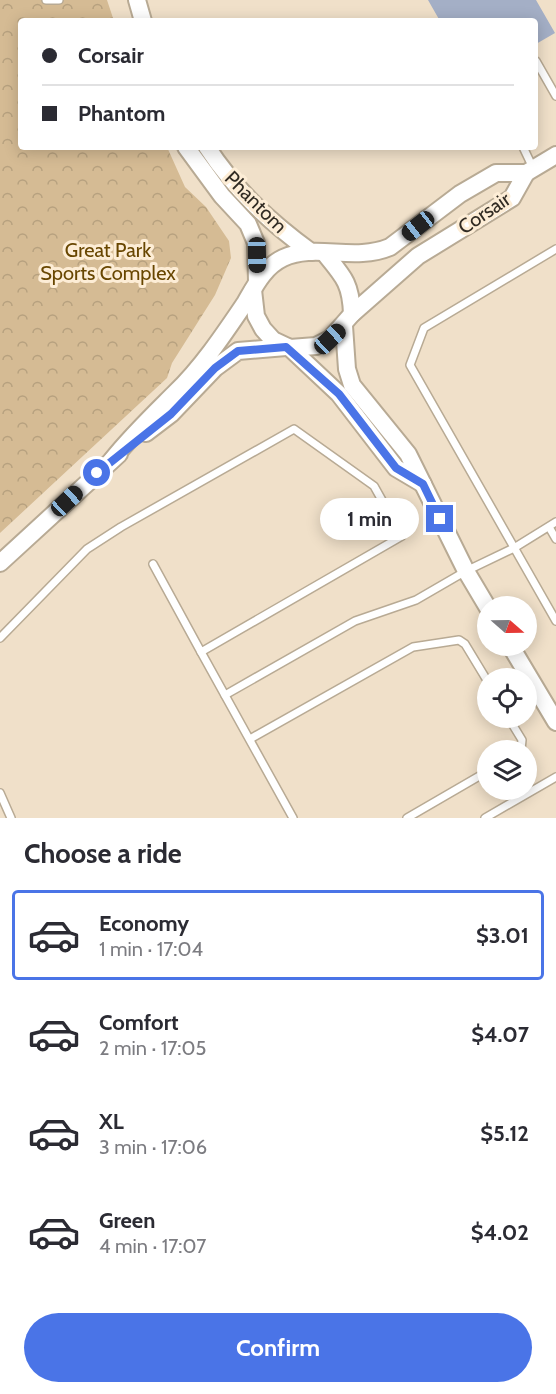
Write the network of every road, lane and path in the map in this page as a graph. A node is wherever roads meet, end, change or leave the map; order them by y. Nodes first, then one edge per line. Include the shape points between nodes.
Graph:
1 (46, 0) edge
2 (60, 0) edge
3 (137, 0) edge
4 (141, 18) edge
5 (538, 65) edge
6 (556, 96) edge
7 (188, 150) edge
8 (209, 150) edge
9 (524, 150) edge
10 (556, 155) edge
11 (530, 171) junction
12 (556, 249) edge
13 (318, 253) junction
14 (255, 285) junction
15 (348, 320) junction
16 (288, 347) junction
17 (112, 460) junction
18 (423, 484) junction
19 (556, 522) edge
20 (549, 527) junction
21 (556, 539) edge
22 (514, 548) junction
23 (1, 564) edge
24 (153, 564) dead end
25 (466, 571) junction
26 (481, 596) edge
27 (556, 621) edge
28 (0, 638) edge
29 (201, 652) junction
30 (516, 656) edge
31 (480, 668) edge
32 (225, 695) junction
33 (556, 723) edge
34 (250, 740) junction
35 (477, 777) edge
36 (556, 777) edge
37 (0, 793) edge
38 (11, 818) edge
39 (293, 818) edge
40 (407, 818) edge
41 (485, 818) edge

1 - 2 lane
3 - 4 street
5 - 6 lane
7 - 14 street, Phantom via 248,224 256,243
8 - 13 street, Phantom via 260,212
9 - 11 lane
10 - 11 street, Corsair
11 - 13 street, Corsair via 496,173 460,194 390,247 364,254
11 - 15 street, Corsair via 512,198 418,256
12 - 22 lane via 424,328 410,365
13 - 14 street via 280,259
13 - 15 street via 344,275 351,292
14 - 16 street via 256,316 262,329
14 - 17 street via 220,339
15 - 16 street via 316,346
15 - 18 street via 346,369 352,385 408,454
16 - 17 street via 238,351 215,368 171,414
16 - 18 street via 339,394 396,468
17 - 23 street
18 - 25 street
19 - 20 lane
20 - 21 lane
20 - 22 lane
22 - 25 lane
22 - 27 lane
24 - 29 lane
25 - 26 street
25 - 32 lane via 416,600 355,621
28 - 29 lane via 87,549 294,429 374,486 402,536
29 - 32 lane
30 - 33 street
31 - 34 lane via 459,640 412,647
32 - 34 lane
34 - 39 lane
35 - 40 lane
36 - 41 lane
37 - 38 lane

